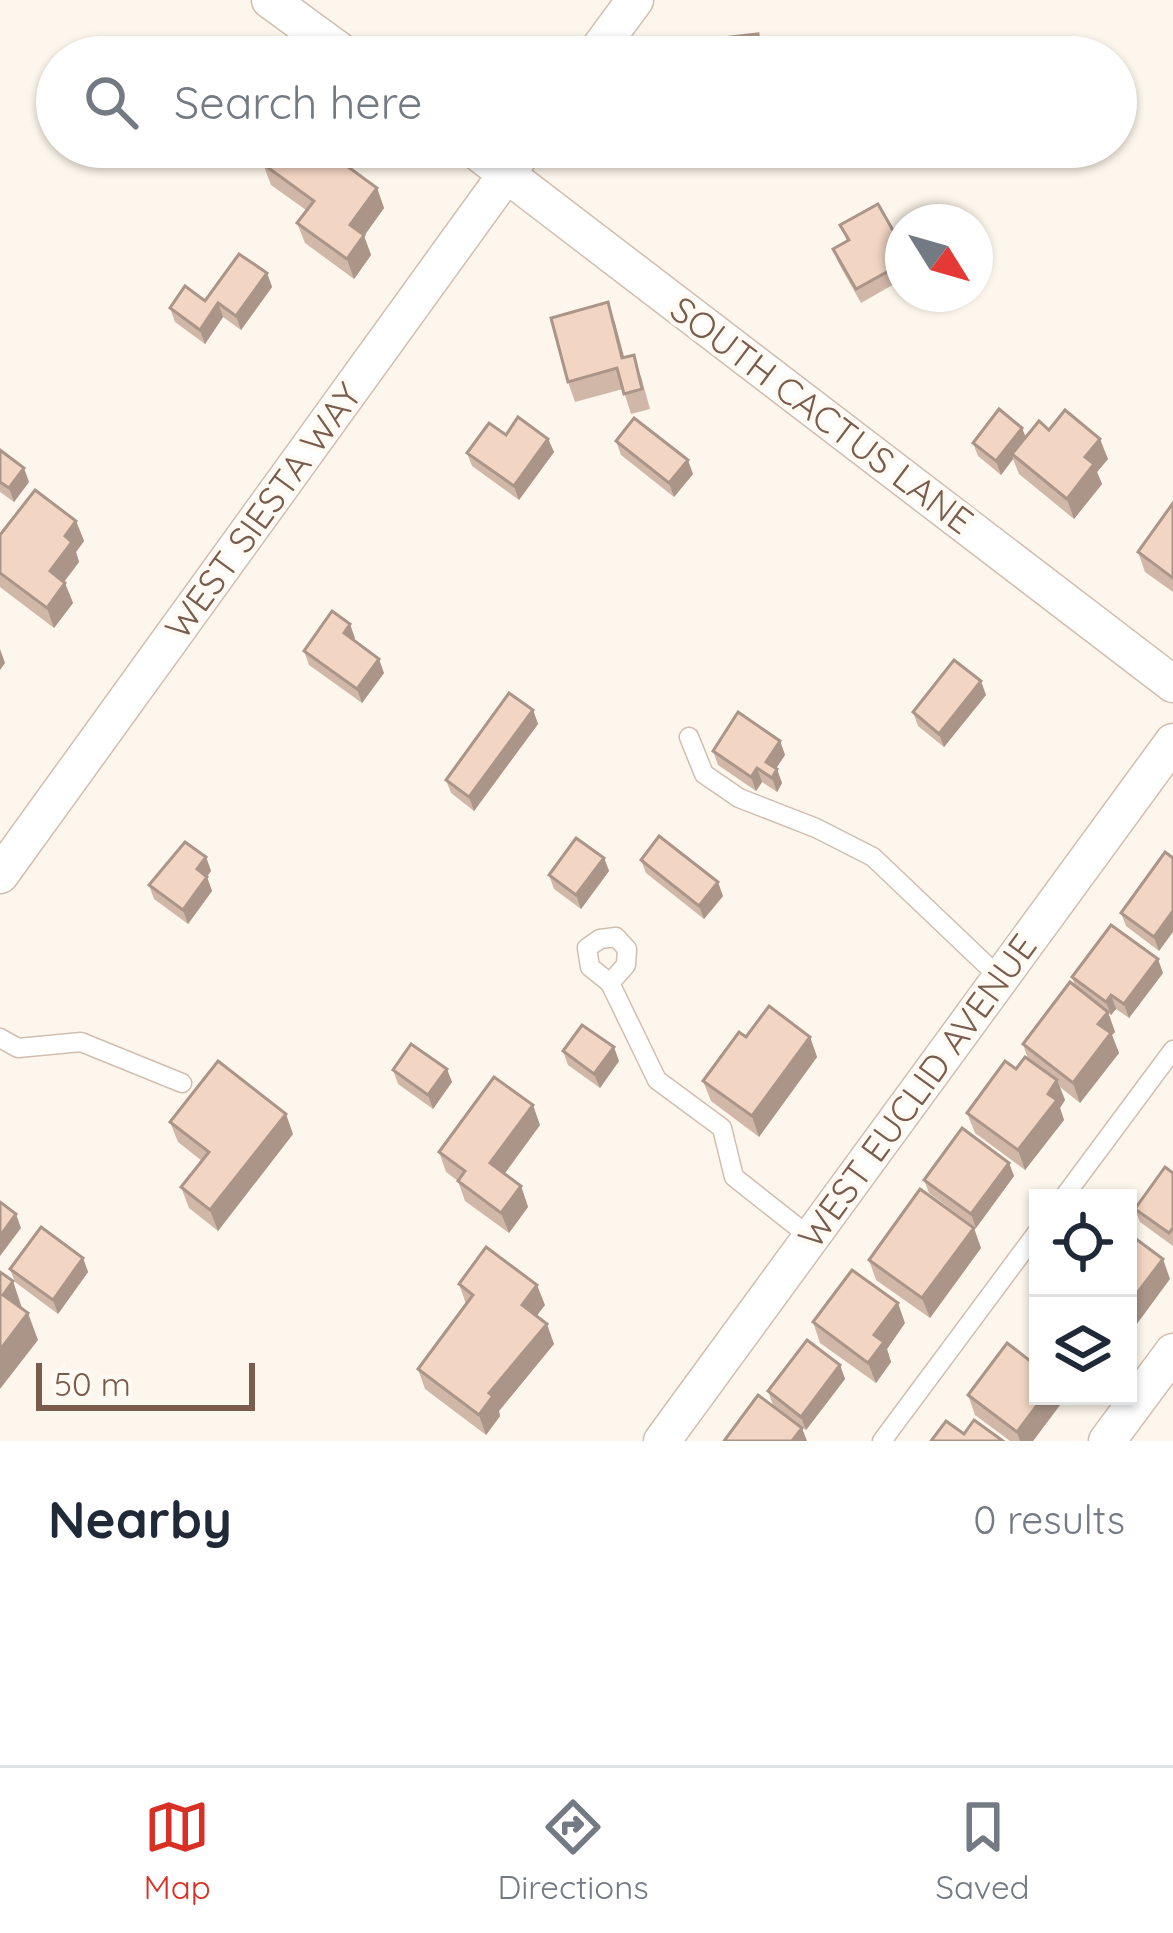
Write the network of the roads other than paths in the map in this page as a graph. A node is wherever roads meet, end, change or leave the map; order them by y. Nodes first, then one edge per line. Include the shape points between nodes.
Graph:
1 (270, 0) edge
2 (635, 0) edge
3 (319, 36) edge
4 (608, 36) edge
5 (510, 168) edge
6 (526, 168) edge
7 (1173, 684) edge
8 (689, 737) dead end
9 (1173, 742) edge
10 (0, 875) edge
11 (1000, 978) junction
12 (610, 983) dead end
13 (0, 1038) edge
14 (1173, 1050) edge
15 (182, 1083) dead end
16 (1070, 1189) edge
17 (810, 1237) junction
18 (1029, 1243) edge
19 (1173, 1352) edge
20 (662, 1441) edge
21 (882, 1441) edge
22 (1107, 1441) edge

1 - 3 street
2 - 4 street
5 - 10 street, WEST SIESTA WAY
6 - 7 street, SOUTH CACTUS LANE
8 - 11 lane via 704,773 739,798 873,857
9 - 11 street, WEST EUCLID AVENUE
11 - 17 street, WEST EUCLID AVENUE
12 - 17 lane via 657,1080 722,1128 734,1177
13 - 15 lane via 18,1048 81,1042
14 - 16 lane
17 - 20 street, WEST EUCLID AVENUE
18 - 21 lane
19 - 22 street

